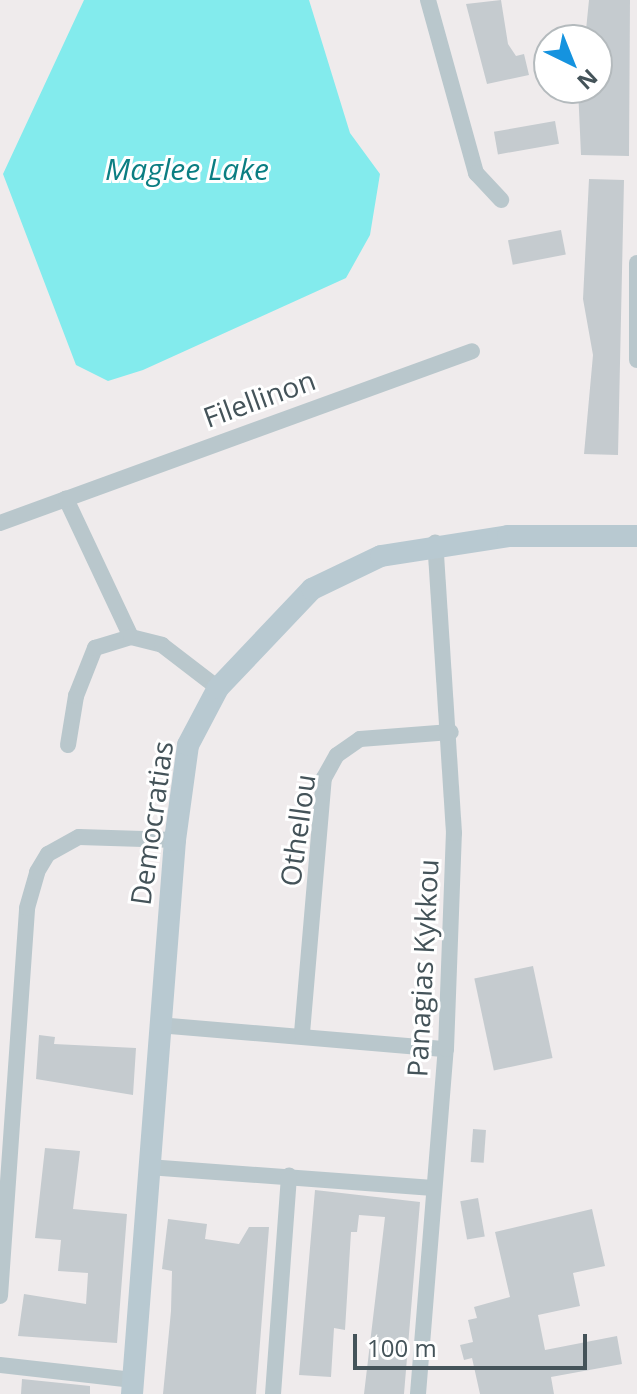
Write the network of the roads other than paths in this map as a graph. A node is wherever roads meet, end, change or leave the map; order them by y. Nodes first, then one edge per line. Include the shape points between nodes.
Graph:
1 (428, 0) edge
2 (501, 200) dead end
3 (637, 263) edge
4 (472, 351) dead end
5 (637, 360) edge
6 (66, 499) junction
7 (0, 523) edge
8 (637, 536) edge
9 (435, 543) junction
10 (131, 637) junction
11 (218, 688) junction
12 (451, 732) junction
13 (68, 745) dead end
14 (175, 840) junction
15 (158, 1025) junction
16 (302, 1033) junction
17 (446, 1049) junction
18 (6, 1116) edge
19 (148, 1167) junction
20 (289, 1176) junction
21 (433, 1188) junction
22 (0, 1296) edge
23 (0, 1365) edge
24 (133, 1387) edge
25 (273, 1394) edge
26 (418, 1394) edge

1 - 2 street via 476,173
3 - 5 street
4 - 6 street, Filellinon
6 - 7 street, Filellinon
6 - 10 street
8 - 9 street, Democratias
9 - 11 street, Democratias via 381,556 312,589
9 - 12 street, Panagias Kykkou
10 - 11 street via 162,645
10 - 13 street via 95,648 76,696
11 - 14 street, Democratias via 188,745
12 - 16 street, Othellou via 360,739 337,755 324,778
12 - 17 street, Panagias Kykkou
14 - 15 street, Democratias
14 - 18 street via 79,837 42,863 27,908
15 - 16 street
15 - 19 street, Democratias
16 - 17 street
17 - 21 street, Panagias Kykkou
18 - 22 street
19 - 20 street
19 - 24 street, Democratias
20 - 21 street
20 - 25 street
21 - 26 street, Panagias Kykkou
23 - 24 street

